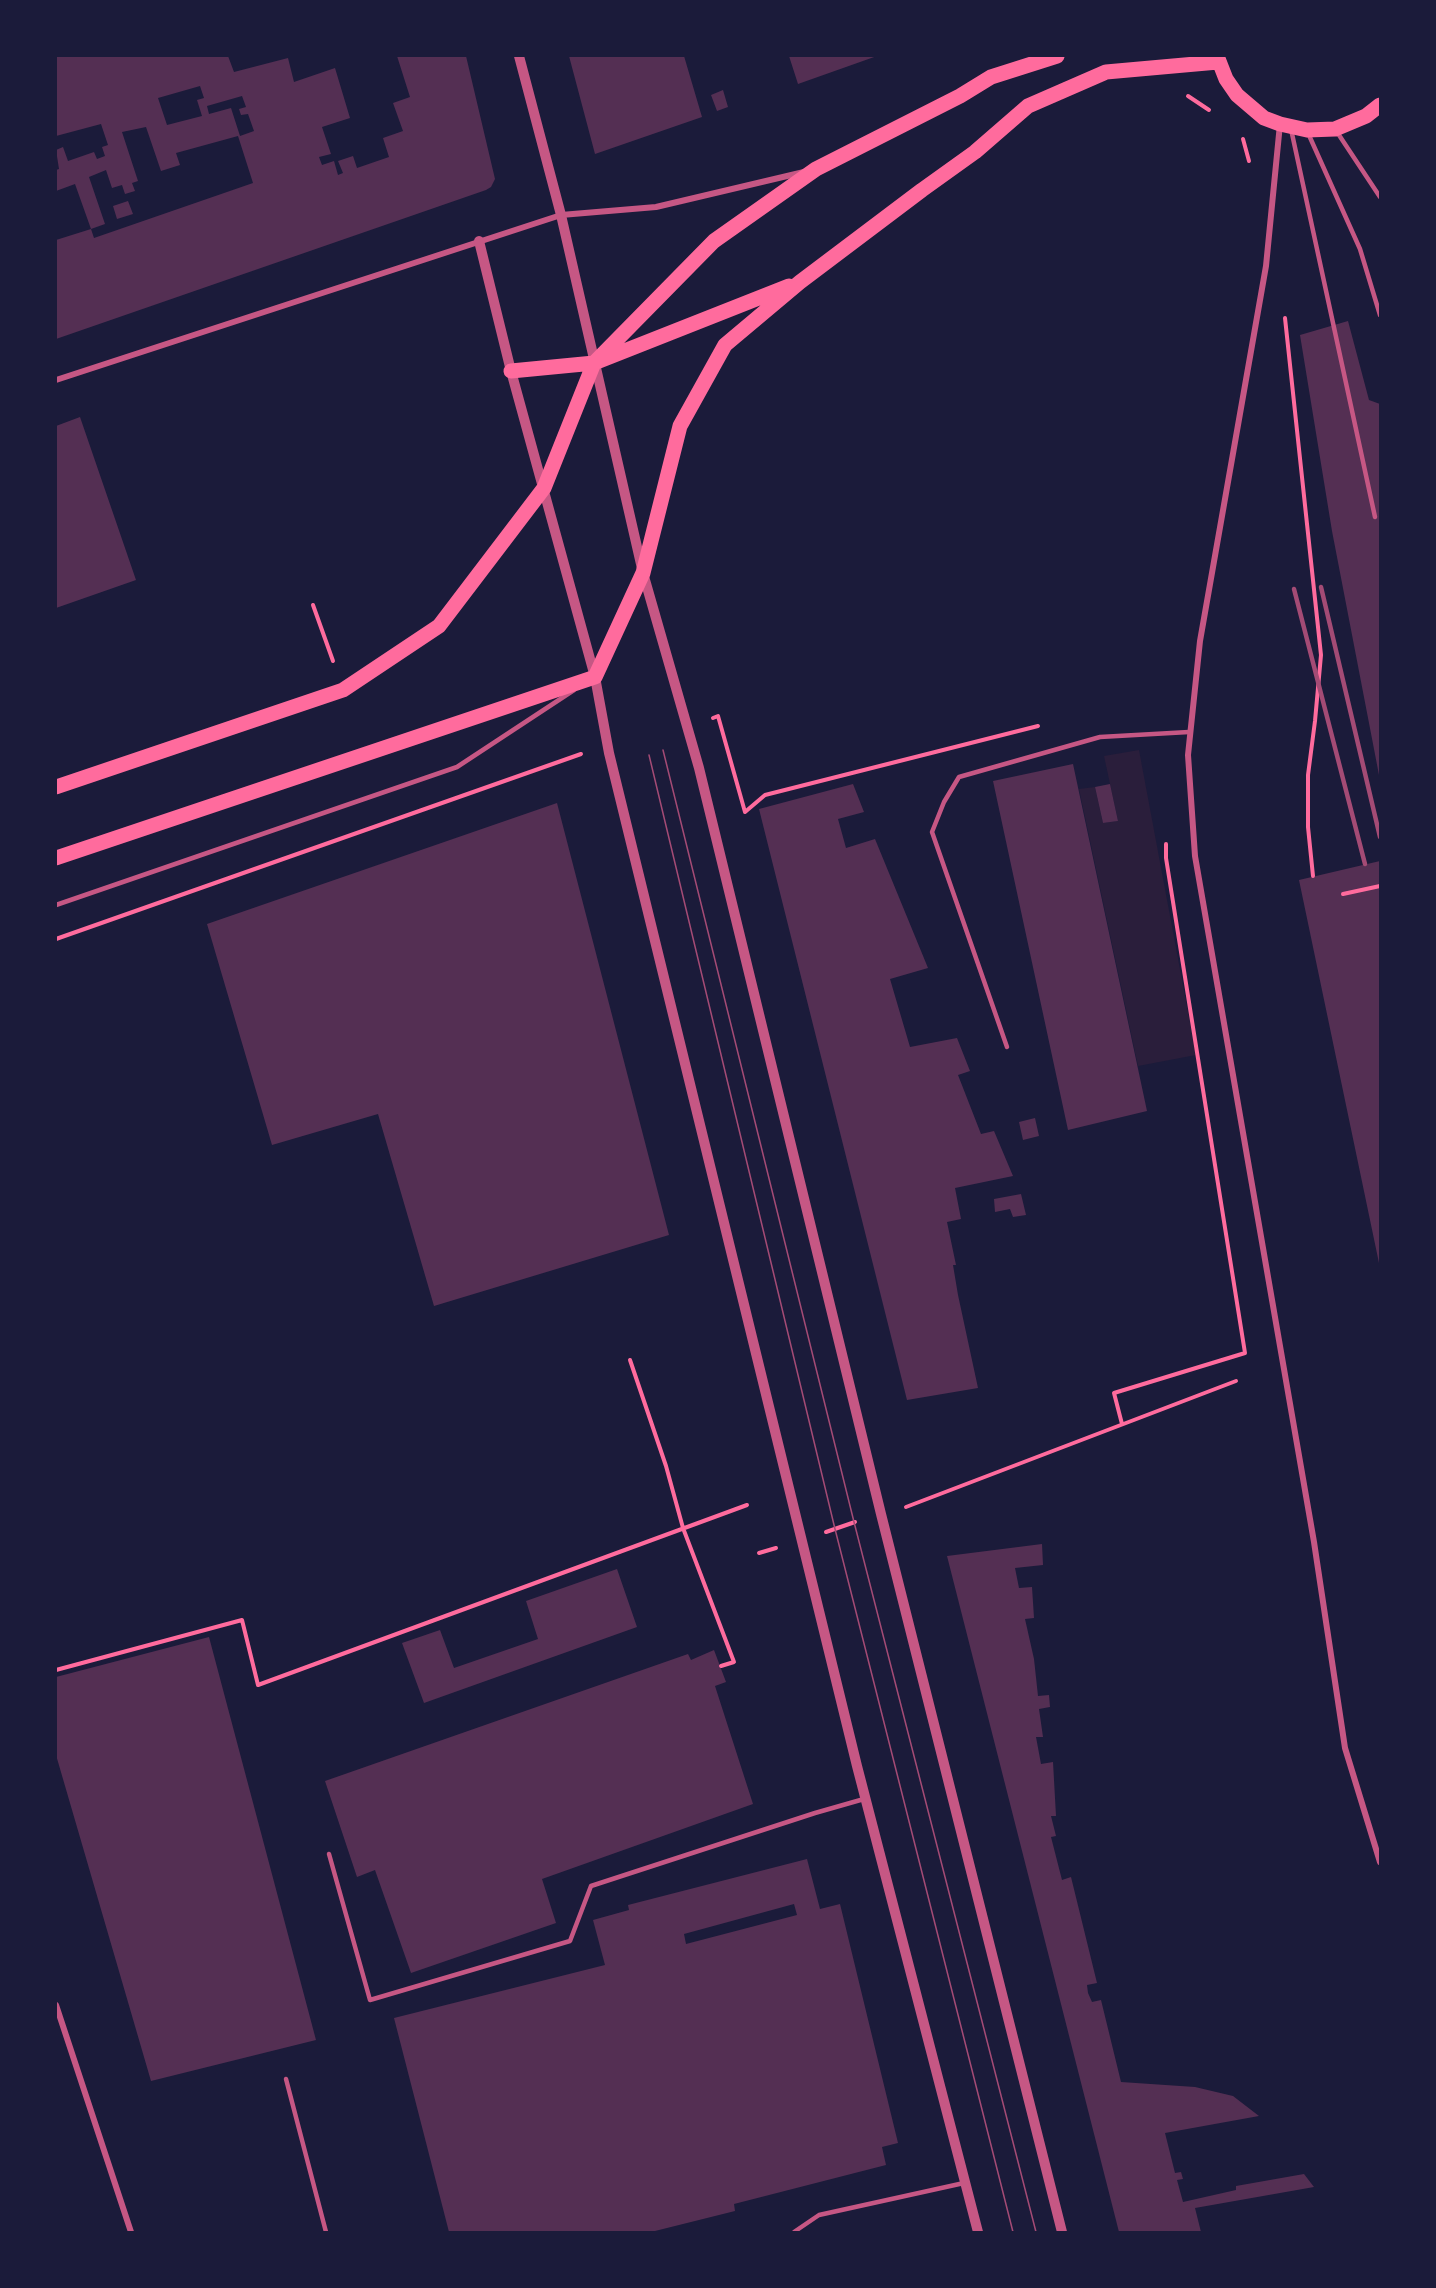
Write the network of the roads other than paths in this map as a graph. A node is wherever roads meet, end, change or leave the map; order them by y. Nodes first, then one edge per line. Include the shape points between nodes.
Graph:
1 (519, 56) edge
2 (1057, 56) edge
3 (1217, 59) edge
4 (1380, 105) edge
5 (1285, 126) junction
6 (1335, 129) junction
7 (1307, 130) junction
8 (816, 169) junction
9 (1380, 197) edge
10 (561, 215) junction
11 (479, 241) junction
12 (800, 282) junction
13 (1380, 315) edge
14 (594, 363) junction
15 (512, 371) junction
16 (56, 380) edge
17 (544, 488) junction
18 (1375, 517) dead end
19 (643, 573) junction
20 (594, 677) junction
21 (1189, 732) junction
22 (56, 787) edge
23 (56, 858) edge
24 (56, 905) edge
25 (1007, 1047) dead end
26 (867, 1798) junction
27 (329, 1854) dead end
28 (1380, 1862) edge
29 (56, 2005) edge
30 (286, 2079) dead end
31 (964, 2183) junction
32 (131, 2232) edge
33 (326, 2232) edge
34 (794, 2232) edge
35 (978, 2232) edge
36 (1062, 2232) edge

1 - 10 street
2 - 8 main road via 991,77
3 - 5 main road via 1237,95 1264,118
3 - 12 main road via 1106,72 1028,106 975,152
4 - 6 main road via 1366,116
5 - 7 main road
5 - 18 lane
5 - 21 street via 1266,266 1200,642
6 - 7 main road
6 - 9 lane
7 - 13 lane via 1359,249
8 - 10 street via 656,207
8 - 14 main road via 714,241
10 - 11 street
10 - 14 street
11 - 15 street
11 - 16 street
12 - 14 main road
12 - 19 main road via 725,345 680,426
14 - 15 main road
14 - 17 main road
14 - 19 street
15 - 17 street
17 - 20 street
17 - 22 main road via 439,626 343,690
19 - 20 main road
19 - 36 street via 699,768
20 - 23 main road
20 - 24 lane via 457,767
20 - 26 street via 609,753
21 - 25 lane via 1100,736 959,777 944,802 932,832
21 - 28 street via 1195,856 1312,1531 1345,1748
26 - 27 lane via 591,1886 570,1941 370,2000
26 - 31 street
29 - 32 street
30 - 33 lane
31 - 34 lane via 819,2215
31 - 35 street

